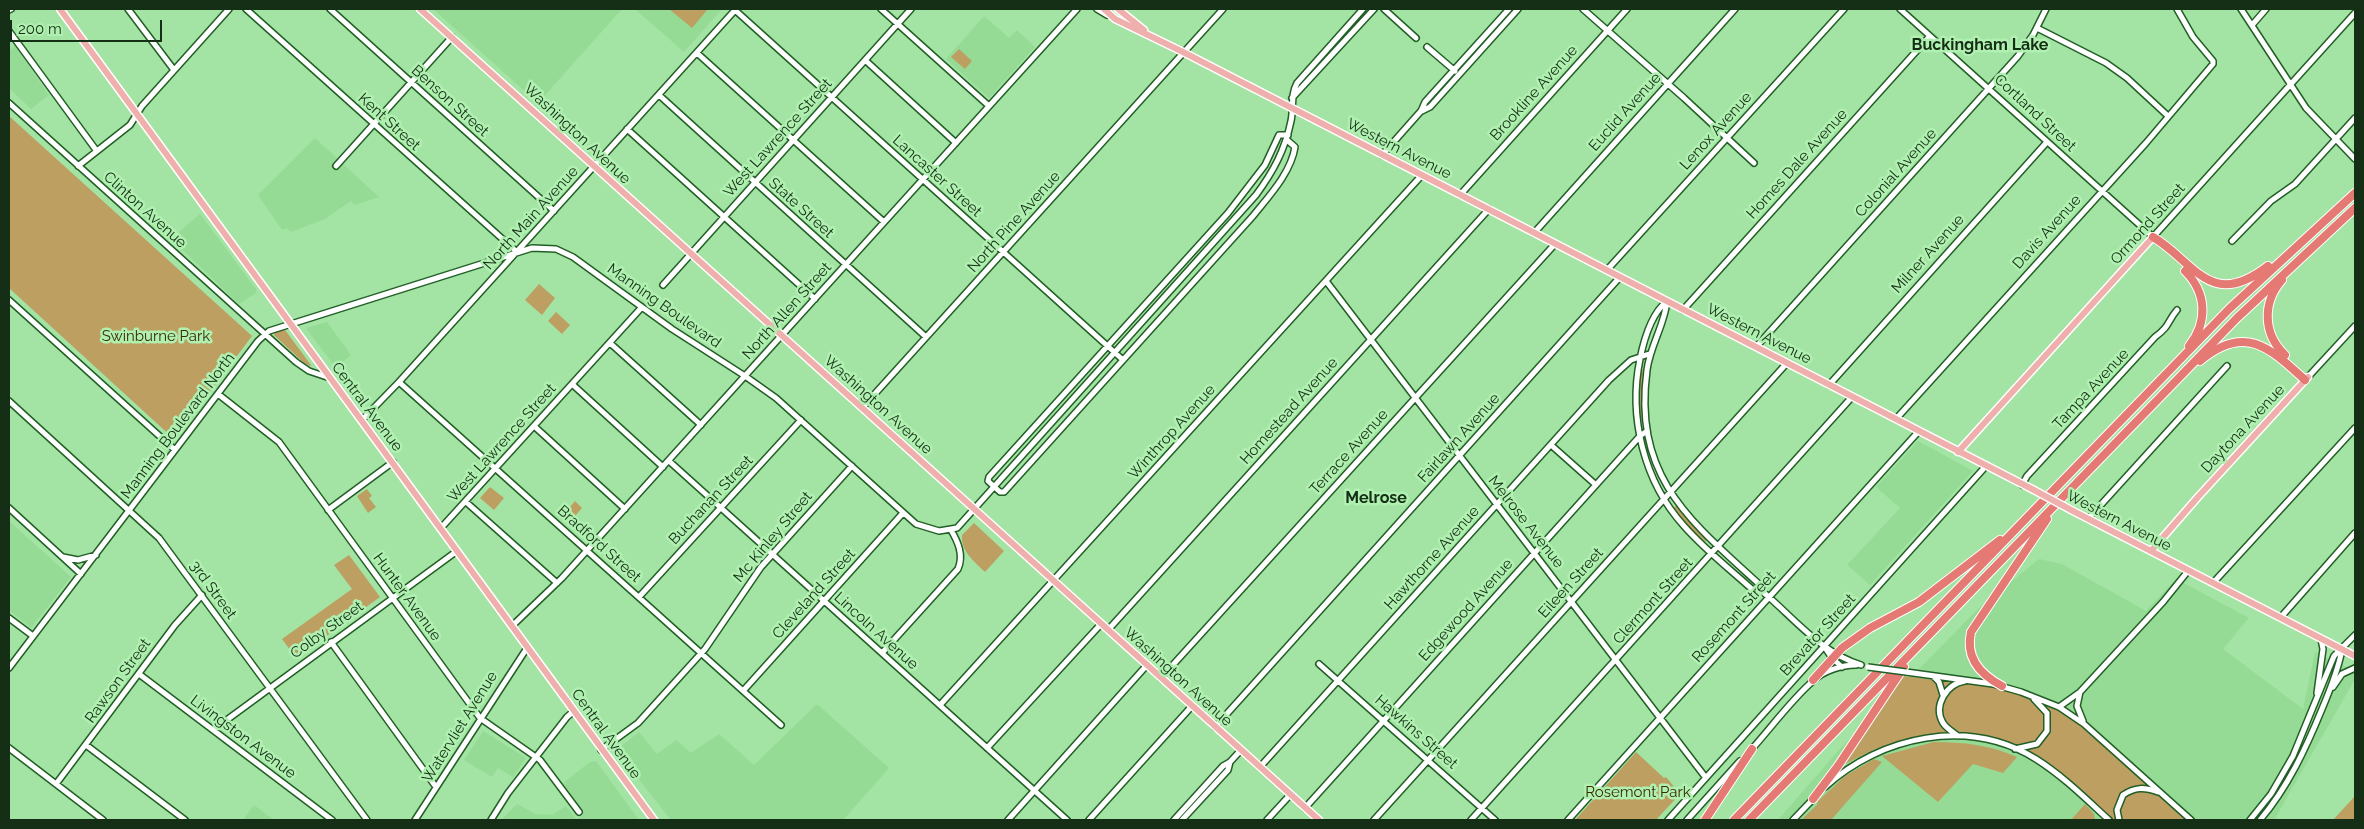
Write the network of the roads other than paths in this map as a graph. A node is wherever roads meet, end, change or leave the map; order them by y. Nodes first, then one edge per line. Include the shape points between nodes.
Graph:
1 (60, 9) edge
2 (128, 9) edge
3 (229, 9) edge
4 (246, 9) edge
5 (330, 9) edge
6 (420, 9) edge
7 (736, 9) edge
8 (881, 9) edge
9 (911, 9) edge
10 (1077, 9) edge
11 (1097, 9) edge
12 (1104, 9) edge
13 (1111, 9) edge
14 (1118, 9) edge
15 (1223, 9) edge
16 (1363, 9) edge
17 (1374, 9) edge
18 (1384, 9) edge
19 (1509, 9) edge
20 (1518, 9) edge
21 (1583, 9) edge
22 (1627, 9) edge
23 (1735, 9) edge
24 (1844, 9) edge
25 (1900, 9) edge
26 (2046, 9) edge
27 (2177, 9) edge
28 (2241, 9) edge
29 (2266, 9) edge
30 (2355, 13) edge
31 (1127, 16) junction
32 (1115, 19) junction
33 (1497, 22) junction
34 (898, 24) junction
35 (2253, 24) junction
36 (1503, 26) junction
37 (2037, 28) junction
38 (1607, 30) junction
39 (9, 31) edge
40 (1151, 35) junction
41 (1930, 36) junction
42 (452, 37) junction
43 (1416, 38) dead end
44 (1329, 46) junction
45 (1427, 47) dead end
46 (1335, 51) junction
47 (1184, 52) junction
48 (696, 53) junction
49 (865, 60) junction
50 (174, 70) junction
51 (1453, 70) junction
52 (1459, 75) junction
53 (411, 82) junction
54 (1667, 84) junction
55 (2291, 86) junction
56 (1989, 88) junction
57 (659, 95) junction
58 (832, 97) junction
59 (1292, 98) junction
60 (9, 103) edge
61 (989, 106) junction
62 (1292, 108) junction
63 (1421, 111) junction
64 (137, 114) junction
65 (2168, 116) junction
66 (2355, 118) edge
67 (373, 124) junction
68 (627, 129) junction
69 (1288, 138) junction
70 (1727, 138) junction
71 (794, 139) junction
72 (2335, 140) junction
73 (2047, 142) junction
74 (956, 143) junction
75 (96, 150) junction
76 (1382, 155) junction
77 (2355, 159) edge
78 (1754, 163) dead end
79 (78, 166) junction
80 (336, 166) dead end
81 (594, 166) junction
82 (1422, 175) junction
83 (922, 180) junction
84 (754, 183) junction
85 (2101, 190) junction
86 (2355, 193) edge
87 (1460, 195) junction
88 (2355, 208) edge
89 (1489, 209) junction
90 (554, 211) junction
91 (1228, 213) junction
92 (724, 217) junction
93 (1236, 220) junction
94 (884, 222) junction
95 (1244, 226) junction
96 (1534, 233) junction
97 (2311, 233) junction
98 (2153, 237) junction
99 (2232, 241) dead end
100 (2318, 241) junction
101 (1555, 244) junction
102 (516, 252) junction
103 (1003, 252) junction
104 (690, 254) junction
105 (845, 265) junction
106 (1607, 270) junction
107 (1175, 273) junction
108 (1620, 277) junction
109 (1182, 279) junction
110 (1326, 281) junction
111 (663, 285) dead end
112 (1190, 286) junction
113 (814, 298) junction
114 (9, 300) edge
115 (1667, 301) junction
116 (642, 307) junction
117 (1683, 310) junction
118 (2177, 310) dead end
119 (289, 323) junction
120 (2355, 326) edge
121 (265, 334) junction
122 (782, 335) junction
123 (926, 337) junction
124 (1371, 340) junction
125 (610, 343) junction
126 (1108, 346) junction
127 (1756, 347) junction
128 (1115, 353) junction
129 (1649, 354) junction
130 (1641, 355) junction
131 (1123, 360) junction
132 (1787, 363) junction
133 (2227, 366) dead end
134 (745, 376) junction
135 (331, 378) junction
136 (2307, 379) junction
137 (399, 382) junction
138 (2157, 383) junction
139 (572, 384) junction
140 (1829, 385) junction
141 (2164, 392) junction
142 (218, 394) junction
143 (1852, 397) junction
144 (1415, 398) junction
145 (9, 401) edge
146 (862, 408) junction
147 (1048, 412) junction
148 (1056, 418) junction
149 (1896, 419) junction
150 (362, 420) junction
151 (801, 420) junction
152 (701, 425) junction
153 (1064, 425) junction
154 (534, 426) junction
155 (2355, 428) edge
156 (1647, 431) junction
157 (1919, 431) junction
158 (1640, 436) junction
159 (1551, 445) junction
160 (175, 450) junction
161 (1958, 452) junction
162 (1459, 456) junction
163 (668, 461) junction
164 (393, 462) junction
165 (852, 466) junction
166 (1986, 466) junction
167 (663, 467) junction
168 (497, 468) junction
169 (2078, 480) junction
170 (1596, 485) junction
171 (2022, 485) junction
172 (994, 488) junction
173 (1670, 492) junction
174 (1664, 499) junction
175 (466, 502) junction
176 (1497, 505) junction
177 (2039, 506) junction
178 (9, 508) edge
179 (722, 508) junction
180 (625, 509) junction
181 (130, 510) junction
182 (328, 510) junction
183 (975, 510) junction
184 (903, 513) junction
185 (2088, 519) junction
186 (441, 528) junction
187 (951, 530) junction
188 (2355, 533) edge
189 (1718, 547) junction
190 (587, 550) junction
191 (457, 551) junction
192 (2151, 552) junction
193 (1534, 553) junction
194 (1712, 553) junction
195 (772, 554) junction
196 (60, 555) junction
197 (96, 555) junction
198 (2188, 571) junction
199 (81, 574) junction
200 (1054, 581) junction
201 (557, 584) junction
202 (2213, 584) junction
203 (1763, 592) junction
204 (202, 595) junction
205 (639, 597) junction
206 (1768, 597) junction
207 (392, 598) junction
208 (1964, 598) junction
209 (825, 601) junction
210 (1572, 602) junction
211 (2281, 617) junction
212 (9, 618) edge
213 (1101, 624) junction
214 (512, 626) junction
215 (1108, 630) junction
216 (2355, 634) edge
217 (33, 636) junction
218 (2321, 639) junction
219 (331, 642) junction
220 (1824, 647) junction
221 (527, 648) junction
222 (2342, 650) junction
223 (701, 653) junction
224 (882, 653) junction
225 (1833, 656) junction
226 (2355, 656) edge
227 (1616, 660) junction
228 (1319, 664) dead end
229 (1147, 665) junction
230 (1861, 666) junction
231 (1842, 667) junction
232 (9, 668) edge
233 (2355, 668) edge
234 (139, 674) junction
235 (1932, 675) junction
236 (1161, 678) junction
237 (1338, 680) junction
238 (1813, 680) junction
239 (1973, 681) junction
240 (2002, 686) junction
241 (269, 688) junction
242 (743, 691) junction
243 (2329, 691) junction
244 (2080, 692) junction
245 (1943, 695) junction
246 (2030, 695) junction
247 (2316, 702) junction
248 (940, 705) junction
249 (1192, 706) junction
250 (2060, 707) junction
251 (574, 711) junction
252 (480, 718) junction
253 (1660, 718) junction
254 (1383, 721) junction
255 (2084, 724) junction
256 (781, 725) dead end
257 (1215, 727) junction
258 (213, 730) junction
259 (1958, 736) junction
260 (86, 745) junction
261 (9, 748) edge
262 (987, 748) junction
263 (1752, 749) junction
264 (2015, 749) junction
265 (601, 750) junction
266 (1241, 750) junction
267 (536, 756) junction
268 (1428, 760) junction
269 (1260, 767) junction
270 (1706, 778) junction
271 (56, 784) junction
272 (436, 787) junction
273 (1035, 791) junction
274 (2160, 793) junction
275 (1290, 794) junction
276 (1813, 799) junction
277 (1305, 808) junction
278 (1482, 808) junction
279 (579, 812) dead end
280 (1183, 816) edge
281 (103, 820) edge
282 (185, 820) edge
283 (332, 820) edge
284 (367, 820) edge
285 (415, 820) edge
286 (490, 820) edge
287 (654, 820) edge
288 (1008, 820) edge
289 (1067, 820) edge
290 (1089, 820) edge
291 (1174, 820) edge
292 (1267, 820) edge
293 (1319, 820) edge
294 (1374, 820) edge
295 (1471, 820) edge
296 (1495, 820) edge
297 (1568, 820) edge
298 (1668, 820) edge
299 (1687, 820) edge
300 (1706, 820) edge
301 (1734, 820) edge
302 (1749, 820) edge
303 (1793, 820) edge
304 (2109, 820) edge
305 (2119, 820) edge
306 (2191, 820) edge
307 (2250, 820) edge
308 (2260, 820) edge

1 - 64 main road, Central Avenue
2 - 50 street
3 - 50 street
4 - 67 street, Kent Street
5 - 53 street, Benson Street
6 - 42 main road, Washington Avenue
7 - 48 street, North Main Avenue
7 - 58 street, Lancaster Street
8 - 34 street
9 - 34 street, West Lawrence Street
10 - 61 street, North Allen Street
11 - 32 street, Western Avenue
12 - 32 main road
13 - 31 street, Western Avenue
14 - 31 main road
15 - 47 street, North Pine Avenue
16 - 44 street
17 - 46 street
18 - 43 street
19 - 33 street
20 - 36 street
21 - 38 street
22 - 38 street, Brookline Avenue
23 - 54 street, Euclid Avenue
24 - 70 street, Lenox Avenue
25 - 41 street, Cortland Street
26 - 37 street, Colonial Avenue
27 - 65 street, Davis Avenue via 2195,41 2213,60
28 - 35 street
29 - 35 street
30 - 55 street, Ormond Street
31 - 40 main road, Western Avenue
32 - 40 main road, Western Avenue
33 - 36 street
33 - 51 street
34 - 49 street, West Lawrence Street
34 - 61 street
35 - 55 street
36 - 52 street
37 - 56 street, Colonial Avenue via 2018,56
37 - 65 street via 2106,63
38 - 54 street
38 - 87 street, Brookline Avenue
39 - 75 street
40 - 47 main road, Western Avenue
41 - 56 street, Cortland Street
41 - 117 street, Homes Dale Avenue
42 - 53 street
42 - 81 main road, Washington Avenue
44 - 46 street
44 - 59 street via 1300,78
45 - 51 street
46 - 59 street
47 - 62 main road, Western Avenue
47 - 103 street, North Pine Avenue
48 - 57 street, North Main Avenue
48 - 71 street
49 - 58 street, West Lawrence Street
49 - 74 street
50 - 64 street
51 - 52 street
51 - 63 street
52 - 63 street via 1430,107
53 - 67 street
53 - 90 street, Benson Street
54 - 70 street
54 - 96 street, Euclid Avenue
55 - 72 street
55 - 98 street, Ormond Street
56 - 73 street, Cortland Street
56 - 127 street, Colonial Avenue
57 - 68 street, North Main Avenue
57 - 84 street, State Street
58 - 71 street, West Lawrence Street
58 - 83 street, Lancaster Street
59 - 62 street
60 - 79 street, Clinton Avenue
61 - 74 street, North Allen Street
62 - 69 street
62 - 76 main road, Western Avenue
63 - 76 street
64 - 75 street via 130,126
64 - 119 main road, Central Avenue
65 - 85 street, Davis Avenue
66 - 72 street
67 - 80 street
67 - 102 street, Kent Street
68 - 81 street, North Main Avenue
68 - 92 street
69 - 91 street via 1278,136 1265,165
69 - 93 street via 1272,173
69 - 95 street via 1295,147 1291,160 1269,196
70 - 78 street
70 - 106 street, Lenox Avenue
71 - 84 street, West Lawrence Street
71 - 94 street
72 - 77 street
72 - 99 street via 2295,184 2271,201
73 - 85 street, Cortland Street
73 - 140 street, Milner Avenue
74 - 83 street, North Allen Street
75 - 79 street
76 - 82 main road, Western Avenue
79 - 121 street, Clinton Avenue
81 - 90 street, North Main Avenue
81 - 104 main road, Washington Avenue
82 - 87 main road, Western Avenue
82 - 110 street, Winthrop Avenue
83 - 94 street, North Allen Street
83 - 103 street, Lancaster Street
84 - 92 street, West Lawrence Street
84 - 105 street, State Street
85 - 98 street, Cortland Street
85 - 149 street, Davis Avenue
86 - 97 highway
87 - 89 main road, Western Avenue
88 - 100 highway
89 - 96 main road, Western Avenue
89 - 124 street, Homestead Avenue
90 - 102 street, North Main Avenue
91 - 93 street
91 - 107 street
92 - 104 street, West Lawrence Street
92 - 113 street
93 - 95 street
93 - 109 street
94 - 105 street, North Allen Street
95 - 112 street
96 - 101 main road, Western Avenue
97 - 98 highway via 2258,274 2230,283 2202,278
97 - 138 highway
98 - 138 highway via 2192,278 2199,290 2203,310 2196,335
98 - 161 main road, Ormond Street
100 - 136 highway via 2277,286 2270,298 2268,311 2269,331 2275,344
100 - 141 highway via 2243,311
101 - 106 main road, Western Avenue
101 - 144 street, Terrace Avenue
102 - 116 street, Manning Boulevard via 538,247 565,252
102 - 119 street, Manning Boulevard
102 - 137 street, North Main Avenue
103 - 123 street, North Pine Avenue
103 - 126 street, Lancaster Street
104 - 111 street, West Lawrence Street
104 - 122 main road, Washington Avenue
105 - 113 street, North Allen Street
105 - 123 street, State Street
106 - 108 main road, Western Avenue
107 - 109 street
107 - 126 street
108 - 115 main road, Western Avenue
108 - 162 street, Fairlawn Avenue
109 - 112 street
109 - 128 street
110 - 124 street, Melrose Avenue
110 - 200 street, Winthrop Avenue
112 - 131 street
113 - 122 street, North Allen Street
114 - 160 street
115 - 117 main road, Western Avenue
115 - 129 street
115 - 130 street via 1655,315
116 - 125 street, West Lawrence Street
116 - 134 street, Manning Boulevard
117 - 127 main road, Western Avenue
118 - 171 street, Tampa Avenue via 2168,328 2155,337
119 - 121 street, Manning Boulevard North
119 - 135 main road, Central Avenue
120 - 136 street, Daytona Avenue
121 - 135 street, Clinton Avenue via 303,368
121 - 142 street, Manning Boulevard North
122 - 134 street, North Allen Street
122 - 146 main road, Washington Avenue
123 - 146 street, North Pine Avenue
124 - 144 street, Melrose Avenue
124 - 215 street, Homestead Avenue
125 - 139 street, West Lawrence Street
125 - 152 street
126 - 128 street, Lancaster Street
126 - 147 street
127 - 132 main road, Western Avenue
128 - 131 street, Lancaster Street
128 - 148 street
129 - 130 street, Hawthorne Avenue
129 - 156 street via 1644,397
130 - 158 street via 1636,396
130 - 159 street, Hawthorne Avenue via 1622,366
131 - 153 street
132 - 140 main road, Western Avenue
132 - 173 street, Eileen Street
133 - 185 street
134 - 151 street, Manning Boulevard
134 - 152 street, North Allen Street
135 - 150 main road, Central Avenue
136 - 141 highway via 2268,349 2255,343 2240,342 2210,353
136 - 192 main road, Daytona Avenue via 2198,496
137 - 150 street, North Main Avenue
137 - 168 street, Bradford Street
138 - 177 highway
139 - 154 street, West Lawrence Street
139 - 167 street
140 - 143 main road, Western Avenue
141 - 169 highway
142 - 160 street, Manning Boulevard North
142 - 182 street, Hunter Avenue via 279,442
143 - 149 main road, Western Avenue
143 - 189 street, Clermont Street
144 - 162 street, Melrose Avenue
144 - 236 street, Terrace Avenue
145 - 181 street, 3rd Street
146 - 183 main road, Washington Avenue
147 - 148 street
147 - 172 street via 989,477 988,481
148 - 153 street
148 - 172 street
149 - 157 main road, Western Avenue
150 - 164 main road, Central Avenue
151 - 165 street, Manning Boulevard
151 - 179 street, Buchanan Street
152 - 163 street, North Allen Street
153 - 172 street via 1004,492
154 - 168 street, West Lawrence Street
154 - 180 street
155 - 202 street
156 - 158 street, Edgewood Avenue
156 - 173 street via 1656,464
157 - 161 main road, Western Avenue
157 - 206 street, Rosemont Street
158 - 170 street, Edgewood Avenue
158 - 174 street via 1648,466
159 - 170 street
159 - 176 street, Hawthorne Avenue
160 - 181 street, Manning Boulevard North
161 - 166 main road, Western Avenue
162 - 176 street, Melrose Avenue
162 - 257 street, Fairlawn Avenue
163 - 167 street, North Allen Street
163 - 179 street, Lincoln Avenue
164 - 182 street
164 - 186 main road, Central Avenue
165 - 184 street, Manning Boulevard
165 - 195 street, Mc Kinley Street
166 - 171 main road, Western Avenue
166 - 220 street, Brevator Street
167 - 180 street, North Allen Street
168 - 175 street, West Lawrence Street
168 - 190 street, Bradford Street
169 - 208 highway
169 - 240 highway via 2042,525 1971,632 1970,650 1974,663 1983,674
170 - 193 street, Edgewood Avenue
171 - 185 main road, Western Avenue, bridge
172 - 183 street
173 - 174 street, Eileen Street
173 - 189 street via 1698,529
174 - 194 street via 1684,526
174 - 210 street, Eileen Street
175 - 186 street, West Lawrence Street
175 - 201 street
176 - 193 street, Melrose Avenue
176 - 237 street, Hawthorne Avenue
177 - 225 highway via 1919,602 1870,628
177 - 301 highway
178 - 196 street
179 - 195 street, Lincoln Avenue
179 - 205 street, Buchanan Street
180 - 190 street, North Allen Street
181 - 197 street, Manning Boulevard North
181 - 204 street, 3rd Street via 159,538
182 - 207 street, Hunter Avenue
183 - 187 street via 959,527
183 - 200 main road, Washington Avenue
184 - 187 street, Manning Boulevard via 926,529
184 - 209 street, Cleveland Street
185 - 192 main road, Western Avenue
186 - 191 main road, Central Avenue
187 - 224 street via 961,555 957,570
188 - 211 street
189 - 194 street, Clermont Street
189 - 203 street via 1760,585
190 - 201 street, North Allen Street
190 - 205 street, Bradford Street
191 - 207 street, Colby Street
191 - 214 main road, Central Avenue
192 - 198 main road, Western Avenue
193 - 210 street, Melrose Avenue
193 - 254 street, Edgewood Avenue
194 - 203 street via 1754,591
194 - 227 street, Clermont Street
195 - 209 street, Lincoln Avenue
195 - 223 street, Mc Kinley Street
196 - 197 street via 78,560
196 - 199 street
197 - 199 street, Manning Boulevard North
198 - 202 main road, Western Avenue
198 - 244 street
199 - 217 street, Manning Boulevard North
200 - 213 main road, Washington Avenue
200 - 248 street, Winthrop Avenue
201 - 214 street, North Allen Street
202 - 211 main road, Western Avenue
203 - 206 street
204 - 234 street, Rawson Street via 174,625
204 - 241 street, 3rd Street
205 - 223 street, Bradford Street
206 - 220 street
206 - 253 street, Rosemont Street
207 - 219 street, Colby Street
207 - 252 street, Hunter Avenue
208 - 276 highway via 1897,676
208 - 302 highway
209 - 224 street, Lincoln Avenue
209 - 242 street, Cleveland Street
210 - 227 street, Melrose Avenue
210 - 268 street, Eileen Street
211 - 218 main road, Western Avenue
212 - 217 street
213 - 215 main road, Washington Avenue
213 - 262 street
214 - 221 main road, Central Avenue
215 - 229 main road, Washington Avenue
216 - 222 street
217 - 232 street, Manning Boulevard North
218 - 222 main road, Western Avenue
218 - 247 street
219 - 241 street, Colby Street
219 - 272 street
220 - 225 street
220 - 270 street, Brevator Street
221 - 251 main road, Central Avenue
221 - 252 street, Watervliet Avenue
222 - 226 main road, Western Avenue
222 - 243 street
222 - 247 street via 2334,656
223 - 242 street, Bradford Street
223 - 265 street, Mc Kinley Street via 636,724
224 - 248 street, Lincoln Avenue
225 - 230 street
225 - 231 street
225 - 238 highway
227 - 253 street, Melrose Avenue
227 - 278 street, Clermont Street
228 - 237 street, Hawkins Street
229 - 236 main road, Washington Avenue
229 - 273 street
230 - 231 street
230 - 235 street, bridge
231 - 238 street
233 - 243 street via 2342,674
234 - 258 street, Livingston Avenue
234 - 260 street, Rawson Street
235 - 239 street
235 - 245 street via 1939,682
236 - 249 main road, Washington Avenue
237 - 254 street, Hawkins Street
237 - 269 street, Hawthorne Avenue
238 - 263 street
239 - 240 street
239 - 245 street via 1955,683
240 - 246 street
241 - 258 street, Colby Street
241 - 284 street, 3rd Street
242 - 256 street, Bradford Street
243 - 308 street via 2296,767
244 - 250 street
244 - 255 street via 2077,706
245 - 259 street via 1940,717 1946,727
246 - 250 street
246 - 264 street via 2047,713 2047,731 2037,744
247 - 307 street via 2289,764
248 - 262 street, Lincoln Avenue
249 - 257 main road, Washington Avenue
249 - 290 street
250 - 255 street
251 - 265 main road, Central Avenue
251 - 267 street
252 - 267 street, Hunter Avenue
252 - 272 street, Watervliet Avenue
253 - 270 street, Melrose Avenue
253 - 297 street, Rosemont Street
254 - 268 street, Hawkins Street
254 - 277 street, Edgewood Avenue
255 - 274 street
257 - 266 main road, Washington Avenue
258 - 283 street, Livingston Avenue
259 - 264 street
259 - 276 street via 1930,737 1889,746 1843,772
260 - 271 street, Rawson Street
260 - 282 street
261 - 271 street
262 - 273 street, Lincoln Avenue
263 - 299 street
263 - 300 highway
264 - 304 street via 2049,768
265 - 287 main road, Central Avenue
266 - 269 main road, Washington Avenue
266 - 280 street via 1230,762 1228,770
267 - 279 street, Hunter Avenue
267 - 286 street
268 - 278 street, Hawkins Street
268 - 294 street, Eileen Street
269 - 275 main road, Washington Avenue
270 - 298 street, Brevator Street
271 - 281 street
272 - 285 street, Watervliet Avenue
273 - 288 street
273 - 289 street, Lincoln Avenue
274 - 305 street via 2147,788 2131,790 2119,803
274 - 306 street
275 - 277 main road, Washington Avenue
275 - 292 street
276 - 303 street
277 - 293 main road, Washington Avenue
278 - 295 street, Clermont Street
278 - 296 street, Hawkins Street
280 - 291 street

